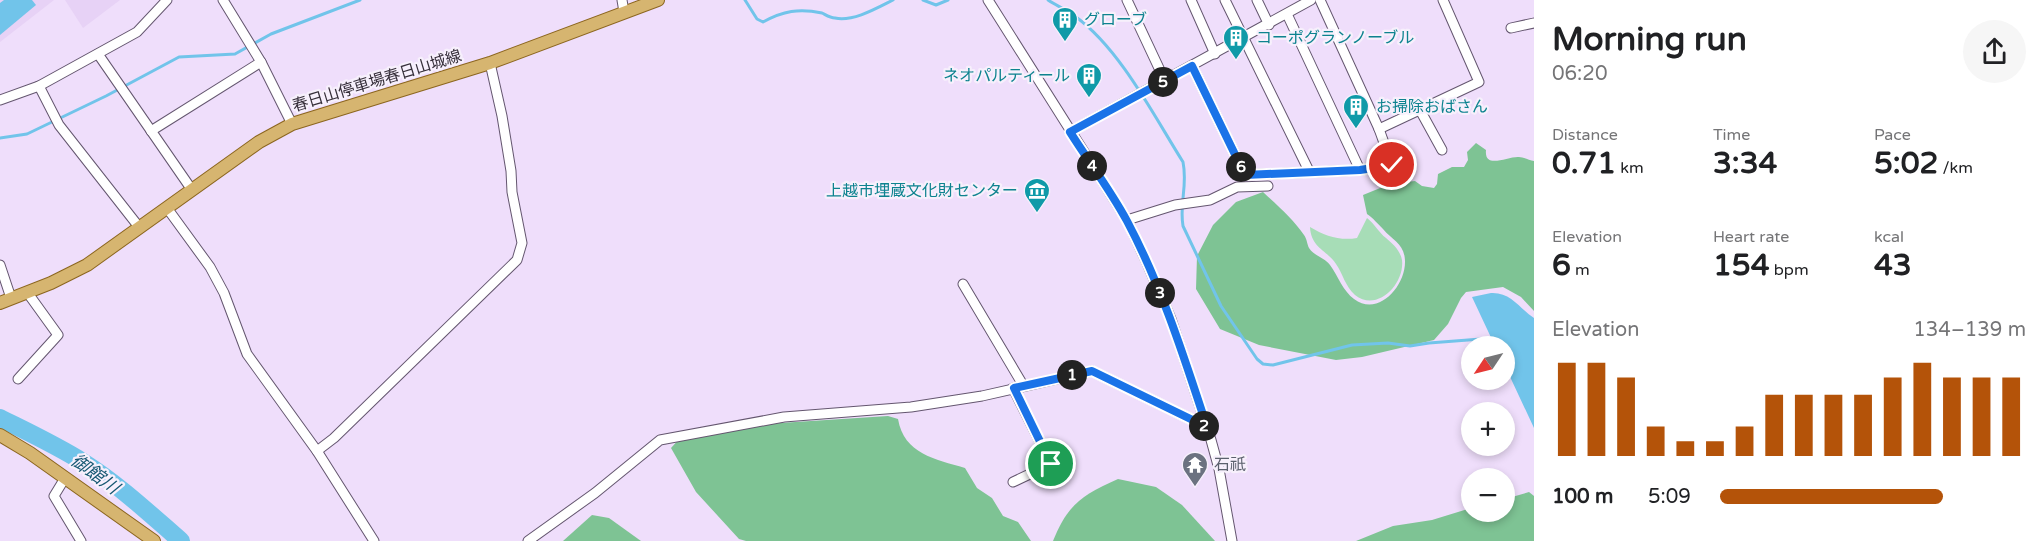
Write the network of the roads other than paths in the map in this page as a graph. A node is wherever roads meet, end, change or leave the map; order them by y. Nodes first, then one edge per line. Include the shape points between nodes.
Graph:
1 (167, 0) edge
2 (223, 0) edge
3 (658, 0) edge
4 (988, 0) edge
5 (1127, 0) edge
6 (1191, 0) edge
7 (1225, 0) edge
8 (1257, 0) edge
9 (1311, 0) edge
10 (1320, 0) edge
11 (1443, 0) edge
12 (623, 6) edge
13 (1287, 14) junction
14 (1534, 23) edge
15 (1269, 25) junction
16 (1511, 28) dead end
17 (1243, 39) junction
18 (98, 54) junction
19 (1215, 54) junction
20 (261, 62) junction
21 (490, 63) junction
22 (1192, 66) junction
23 (1165, 81) junction
24 (39, 86) junction
25 (0, 100) edge
26 (1420, 110) junction
27 (292, 124) junction
28 (1379, 129) junction
29 (151, 131) junction
30 (1070, 132) junction
31 (1442, 150) dead end
32 (1360, 170) junction
33 (1309, 171) junction
34 (1268, 186) dead end
35 (192, 190) junction
36 (167, 208) junction
37 (1127, 220) junction
38 (139, 227) junction
39 (0, 265) edge
40 (963, 284) dead end
41 (27, 292) junction
42 (5, 301) edge
43 (18, 379) dead end
44 (1018, 387) junction
45 (1207, 427) junction
46 (0, 435) edge
47 (317, 452) junction
48 (66, 478) junction
49 (1013, 482) dead end
50 (81, 541) edge
51 (154, 541) edge
52 (374, 541) edge
53 (528, 541) edge
54 (1232, 541) edge

1 - 18 street via 136,32
2 - 20 street
3 - 12 main road, 春日山停車場春日山城線
4 - 30 street
5 - 23 street
6 - 19 street
7 - 17 street
8 - 15 street
9 - 13 street
10 - 28 street
11 - 26 street via 1479,82
12 - 21 main road, 春日山停車場春日山城線
13 - 15 street
13 - 32 street
14 - 16 street
15 - 17 street
17 - 19 street
17 - 33 street
18 - 24 street
18 - 29 street
19 - 22 street
20 - 27 street
20 - 29 street
21 - 27 main road, 春日山停車場春日山城線
21 - 47 street via 522,243 517,260
22 - 23 street
22 - 33 street via 1245,175
23 - 30 street
24 - 25 street
24 - 38 street via 59,125
26 - 28 street
26 - 31 street
27 - 35 main road, 春日山停車場春日山城線 via 259,142
28 - 32 street via 1392,165
29 - 35 street
30 - 37 street
32 - 33 street
34 - 37 street via 1237,187 1210,200 1175,205
35 - 36 main road, 春日山停車場春日山城線
36 - 38 main road, 春日山停車場春日山城線
36 - 47 street via 210,267 247,354
37 - 45 street via 1171,319
38 - 41 main road, 春日山停車場春日山城線 via 87,265
39 - 42 street
40 - 44 street
41 - 42 main road, 春日山停車場春日山城線
41 - 43 street via 58,335
44 - 45 street via 1092,371
44 - 49 street via 1051,464
44 - 53 street via 911,407 784,417 660,440
45 - 54 street via 1220,470
46 - 48 main road
47 - 52 street
48 - 50 street via 54,496
48 - 51 main road

